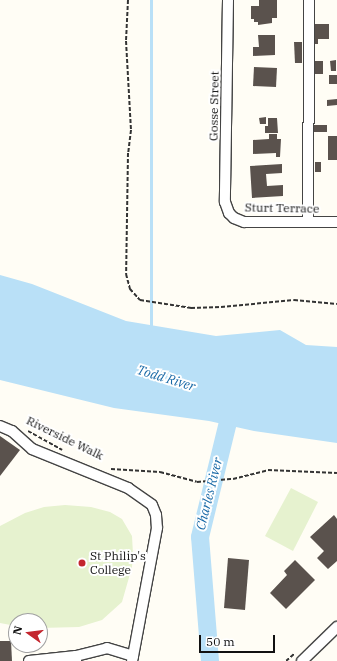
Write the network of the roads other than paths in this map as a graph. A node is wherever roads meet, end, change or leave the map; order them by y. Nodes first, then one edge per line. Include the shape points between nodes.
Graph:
1 (228, 0) edge
2 (309, 0) edge
3 (229, 213) joint
4 (308, 222) junction
5 (337, 222) edge
6 (0, 426) edge
7 (337, 627) edge
8 (76, 659) edge
9 (133, 659) edge
10 (29, 661) edge
11 (302, 661) edge

1 - 3 street, Gosse Street via 225,202
2 - 4 street
3 - 4 street, Sturt Terrace via 244,222
4 - 5 street, Sturt Terrace
6 - 9 street via 12,431 32,449 128,488 152,505 157,528
7 - 11 street
8 - 9 street via 107,648
8 - 10 street

